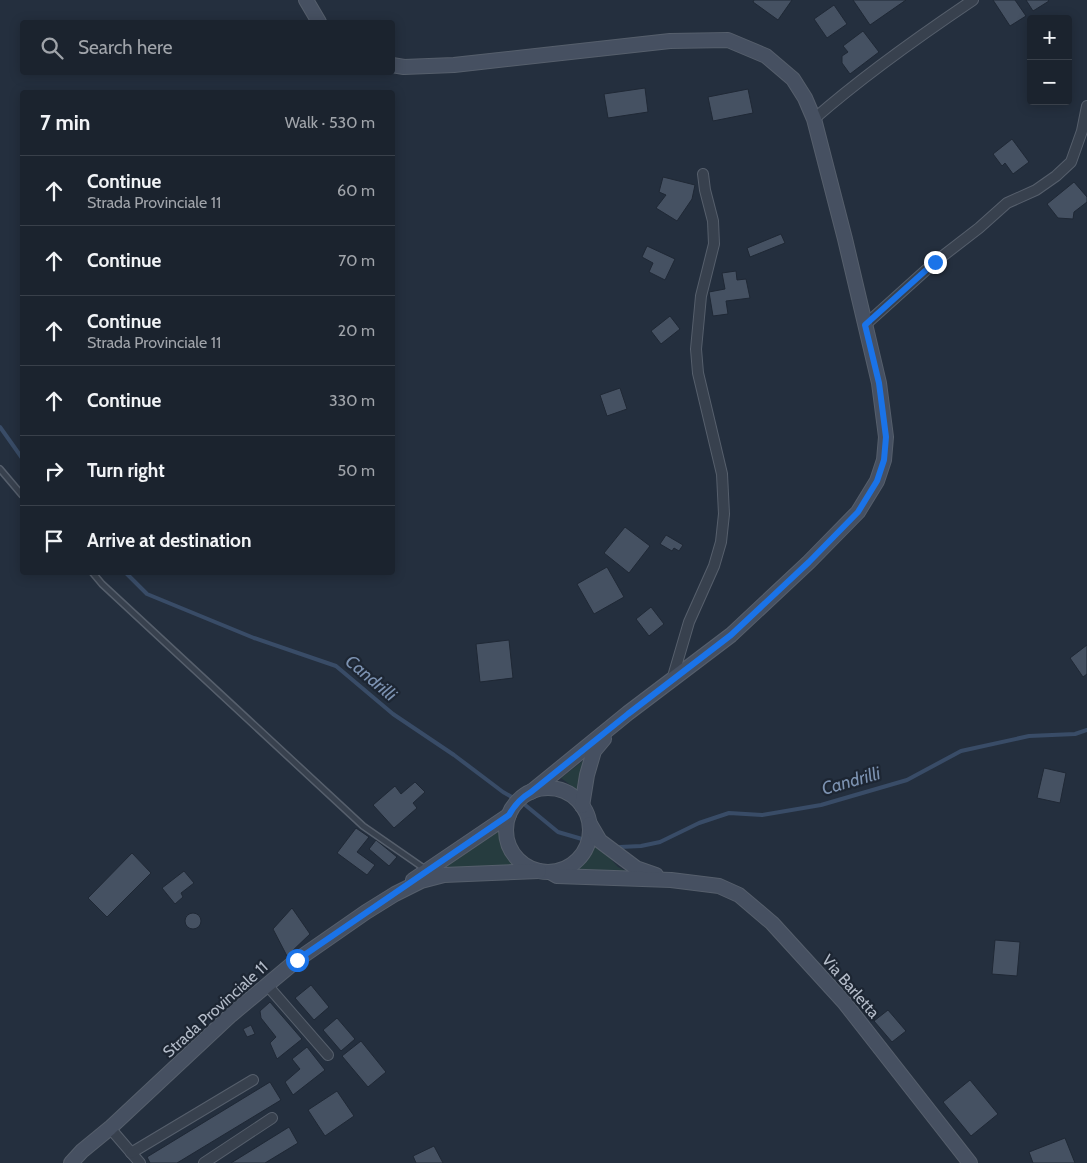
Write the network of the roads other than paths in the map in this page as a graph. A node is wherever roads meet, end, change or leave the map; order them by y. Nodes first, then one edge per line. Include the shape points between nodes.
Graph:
1 (306, 0) edge
2 (973, 0) edge
3 (317, 20) edge
4 (395, 66) edge
5 (1087, 106) edge
6 (814, 119) junction
7 (703, 174) dead end
8 (865, 325) junction
9 (0, 469) edge
10 (20, 493) edge
11 (94, 575) edge
12 (672, 680) junction
13 (623, 717) junction
14 (519, 802) junction
15 (582, 806) junction
16 (589, 822) junction
17 (427, 870) junction
18 (544, 872) junction
19 (671, 880) junction
20 (395, 894) junction
21 (267, 985) junction
22 (328, 1055) dead end
23 (253, 1080) dead end
24 (272, 1118) dead end
25 (110, 1128) junction
26 (131, 1153) junction
27 (71, 1163) edge
28 (140, 1163) edge
29 (204, 1163) edge
30 (970, 1163) edge

1 - 3 street
2 - 6 street via 849,87
4 - 6 street via 454,65 670,41 728,40 766,56 793,79
5 - 8 street via 1071,162 1036,190 1007,203
6 - 8 street
7 - 12 street via 713,221 714,244 701,296 696,349 698,373 722,474 724,514 714,566 689,622
8 - 12 street via 879,383 886,437 884,460 877,481 858,512 809,562 731,635
9 - 10 lane
11 - 17 lane via 363,826
12 - 13 street
13 - 14 street
13 - 15 street via 594,751
14 - 15 street via 545,788 572,796
14 - 17 street
14 - 18 street, Strada Provinciale 11 via 506,829 508,843 526,866
15 - 16 street, Strada Provinciale 11
16 - 18 street, Strada Provinciale 11 via 590,836 576,861 564,869
16 - 19 street via 600,841 636,868
17 - 20 street
18 - 19 street, Strada Provinciale 11 via 557,876
18 - 20 street, Strada Provinciale 11 via 444,875 421,881
19 - 30 street, Via Barletta via 719,886 740,895 772,923 844,1002
20 - 21 street, Strada Provinciale 11 via 297,960
21 - 22 street
21 - 25 street, Strada Provinciale 11 via 231,1014
23 - 26 street
24 - 29 street
25 - 26 street
25 - 27 street, Strada Provinciale 11
26 - 28 street

